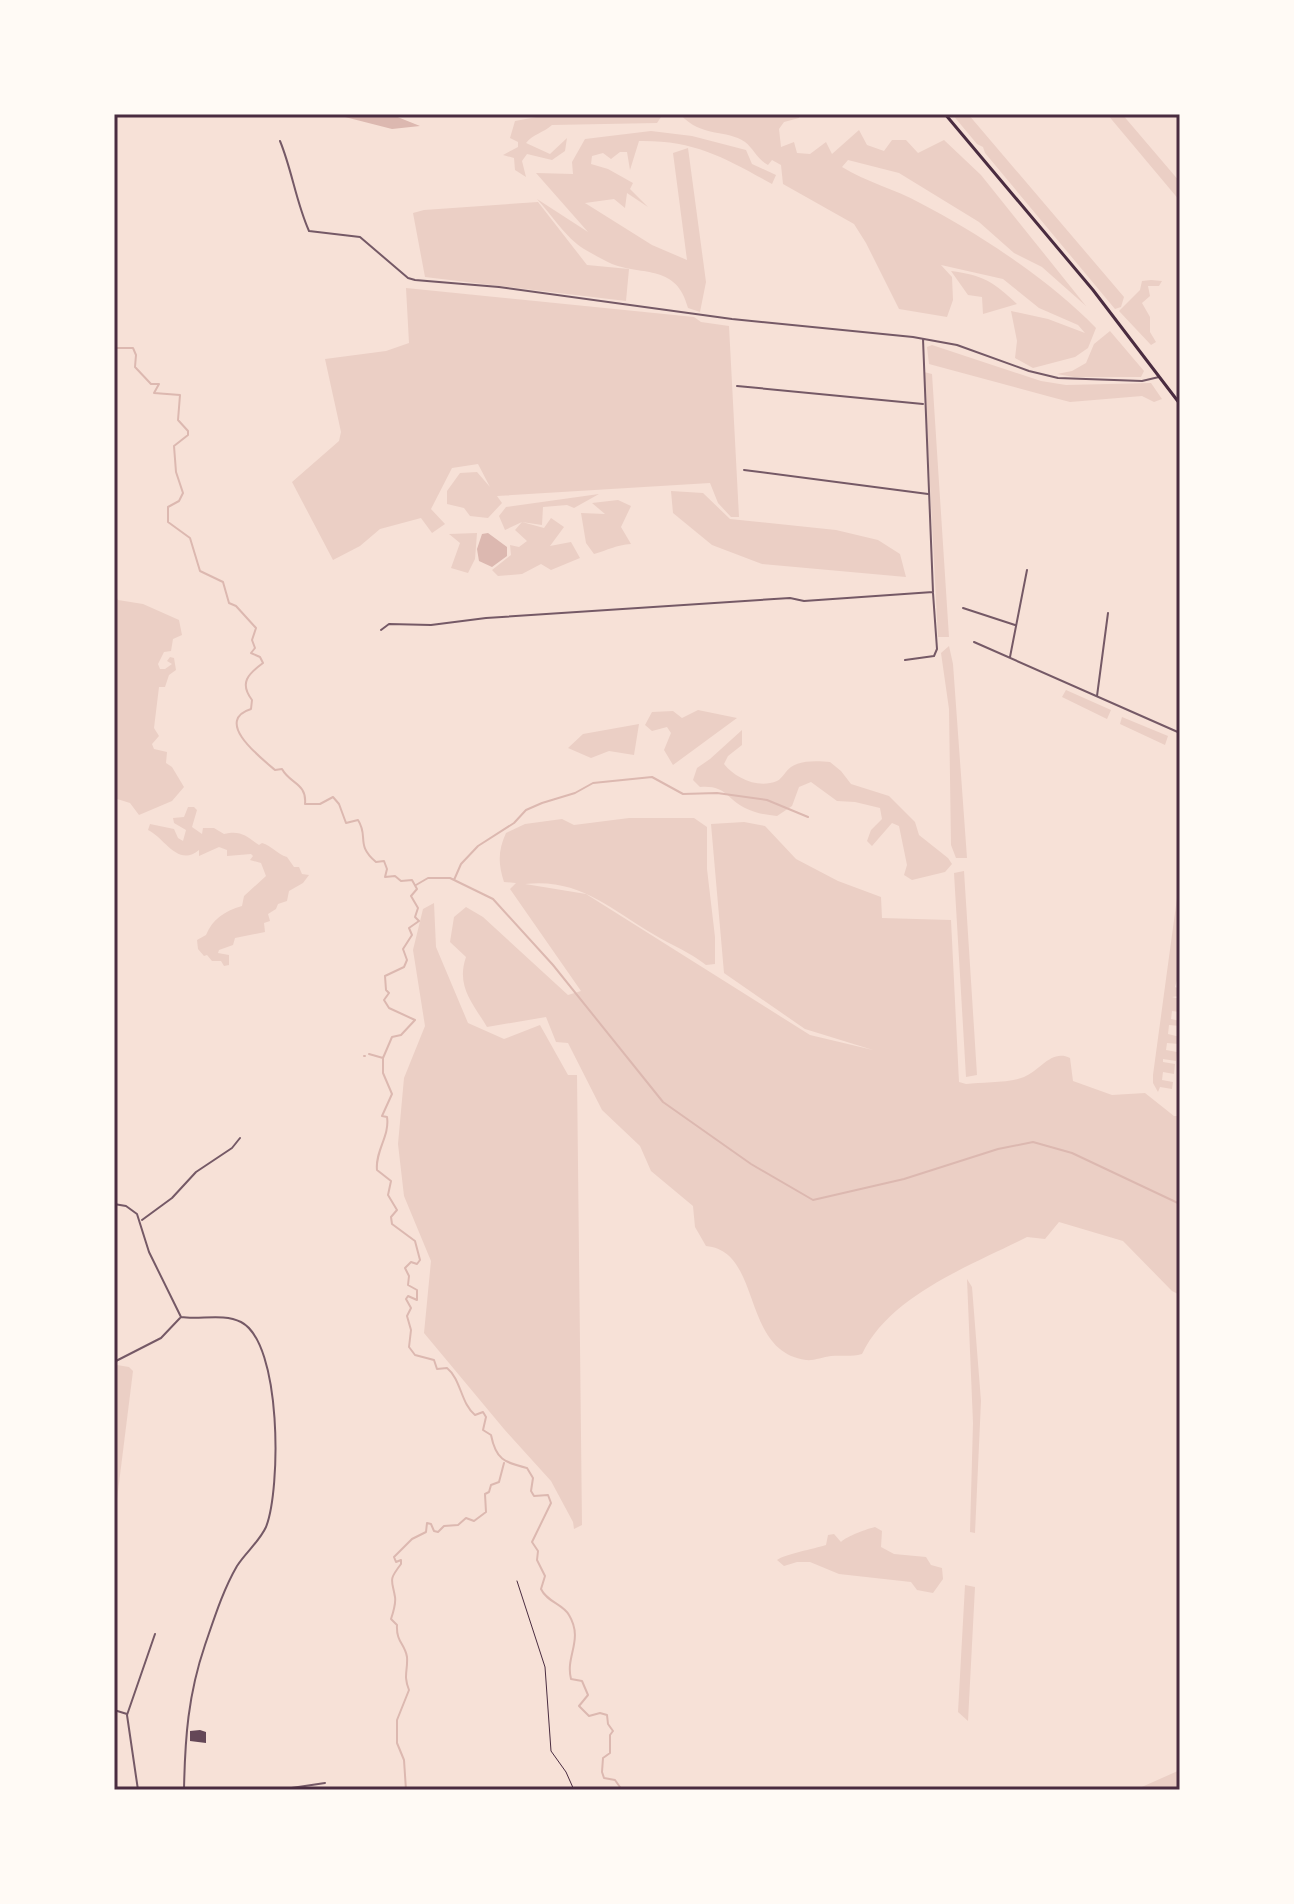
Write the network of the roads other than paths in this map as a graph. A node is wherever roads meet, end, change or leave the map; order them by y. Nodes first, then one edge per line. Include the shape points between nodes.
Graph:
1 (945, 114) edge
2 (280, 141) dead end
3 (923, 339) junction
4 (1161, 377) junction
5 (737, 386) dead end
6 (924, 404) junction
7 (1180, 404) edge
8 (744, 470) dead end
9 (929, 494) junction
10 (1027, 570) dead end
11 (933, 592) junction
12 (963, 608) dead end
13 (1108, 613) dead end
14 (1016, 625) junction
15 (381, 630) dead end
16 (974, 642) dead end
17 (1010, 659) junction
18 (905, 660) dead end
19 (1096, 697) junction
20 (1180, 733) edge
21 (240, 1138) dead end
22 (114, 1204) edge
23 (141, 1221) junction
24 (181, 1317) junction
25 (114, 1362) edge
26 (155, 1634) dead end
27 (114, 1710) edge
28 (127, 1715) junction
29 (325, 1783) dead end
30 (138, 1790) edge
31 (184, 1790) edge
32 (278, 1790) edge

1 - 4 main road
2 - 3 street via 309,231 360,237 408,278
3 - 4 street via 1058,378
3 - 6 street
4 - 7 main road
5 - 6 street
6 - 9 street
8 - 9 street
9 - 11 street
10 - 14 street
11 - 15 street via 389,624
11 - 18 street via 937,649 934,656
12 - 14 street
13 - 19 street
14 - 17 street
16 - 17 street
17 - 19 street
19 - 20 street
21 - 23 street
22 - 23 street via 133,1210
23 - 24 street via 152,1259
24 - 25 street via 161,1338
24 - 31 street via 241,1321 257,1341 268,1372 277,1426 264,1531 228,1584 201,1657 185,1724
26 - 28 street
27 - 28 street
28 - 30 street
29 - 32 street

